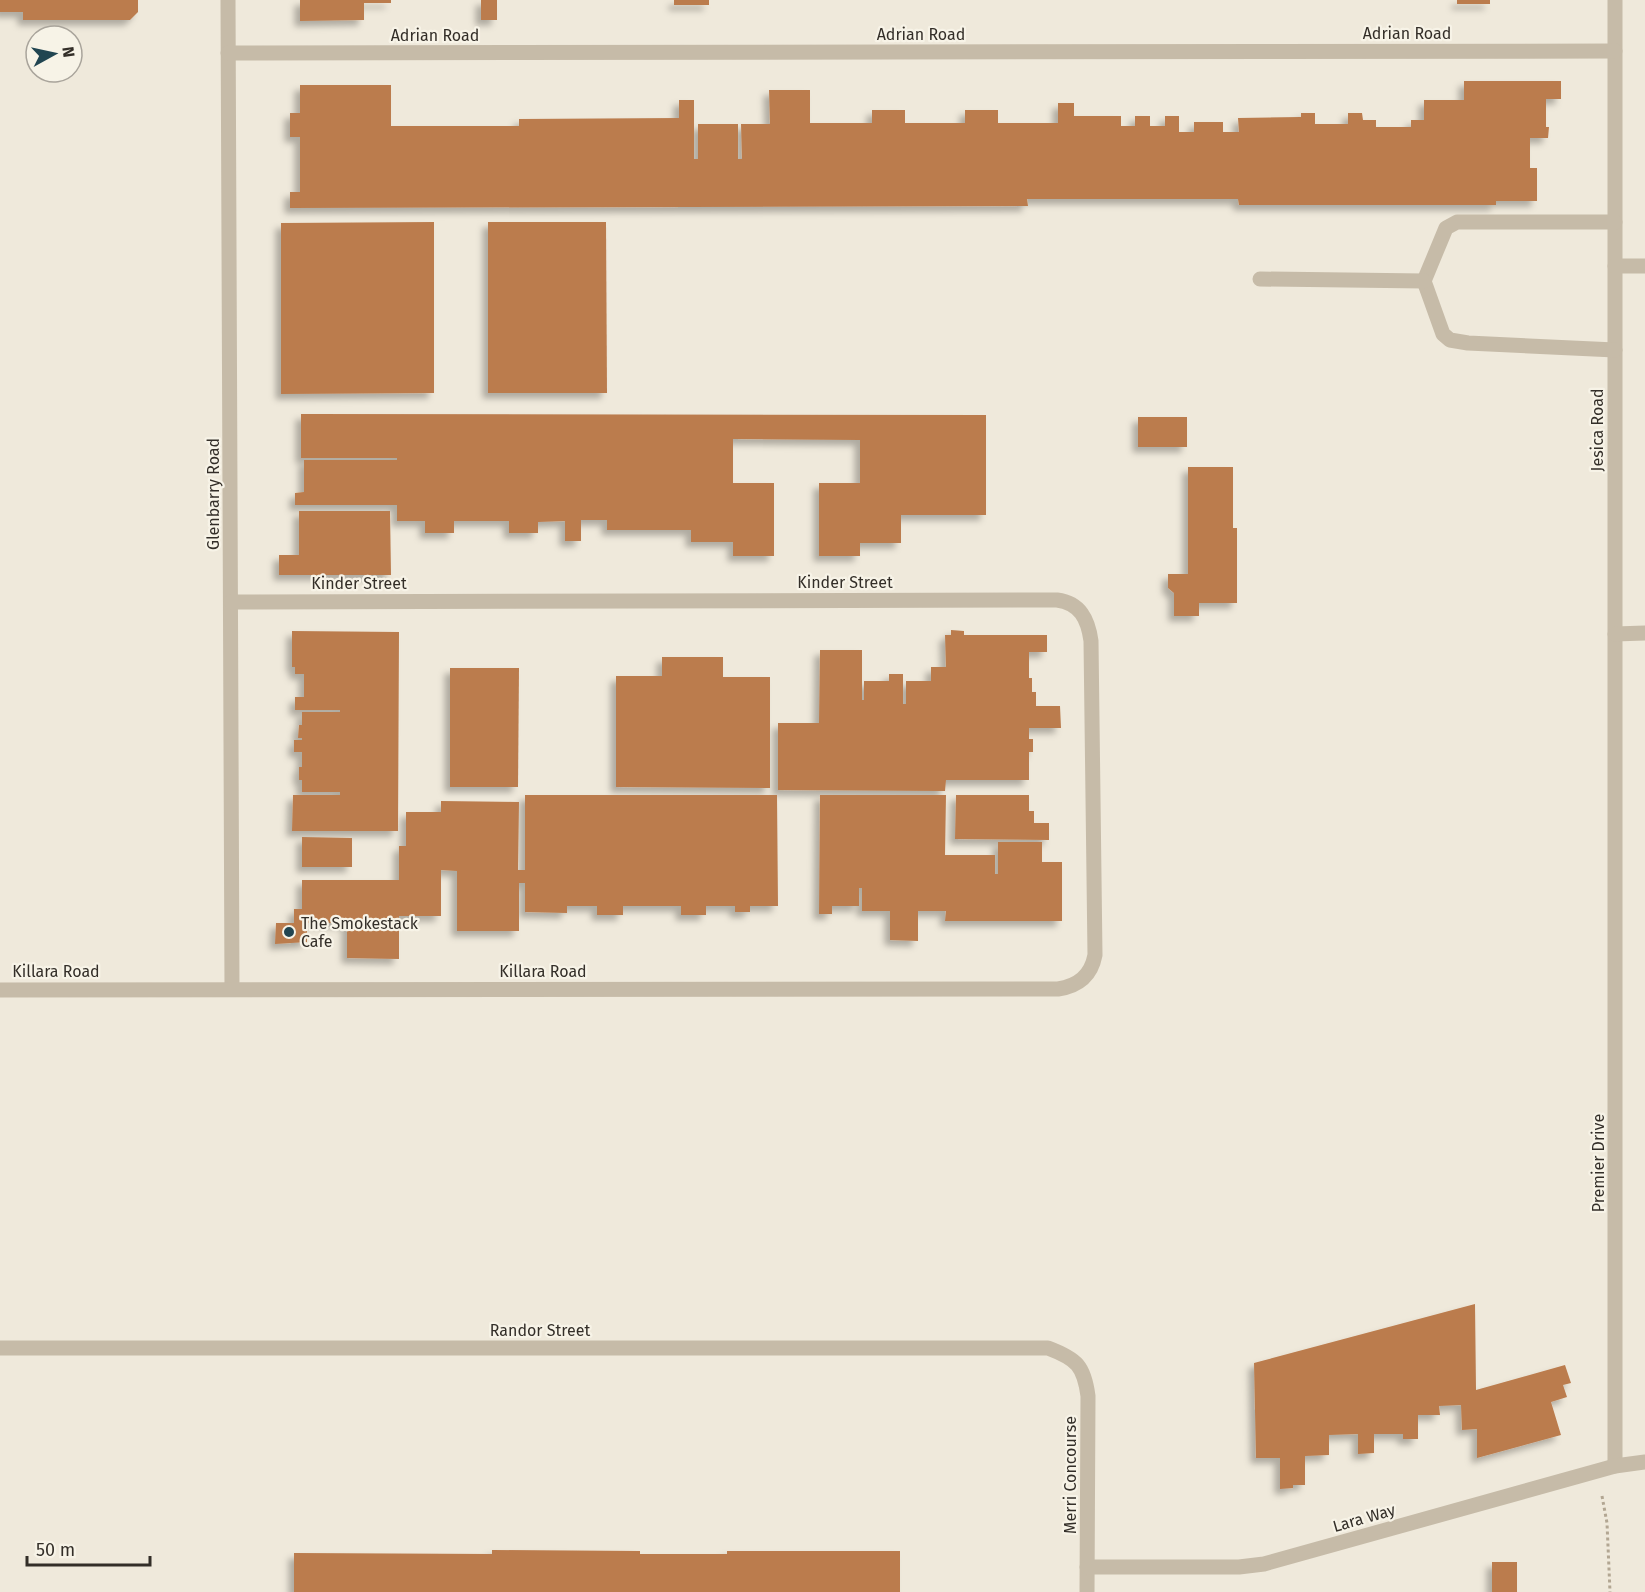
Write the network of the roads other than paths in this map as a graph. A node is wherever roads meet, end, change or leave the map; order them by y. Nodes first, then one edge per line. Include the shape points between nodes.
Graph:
1 (228, 0) edge
2 (1615, 0) edge
3 (1615, 51) junction
4 (228, 53) junction
5 (1615, 222) junction
6 (1615, 266) junction
7 (1645, 266) edge
8 (1260, 279) dead end
9 (1424, 280) junction
10 (1615, 350) junction
11 (231, 602) junction
12 (1645, 633) edge
13 (1615, 634) junction
14 (1616, 861) joint
15 (1083, 980) joint
16 (232, 988) junction
17 (0, 990) edge
18 (0, 1348) edge
19 (1076, 1362) joint
20 (1645, 1462) edge
21 (1616, 1467) junction
22 (1087, 1567) junction
23 (1087, 1592) edge

1 - 4 street, Glenbarry Road
2 - 3 street, Jesica Road
3 - 4 street, Adrian Road
3 - 5 street, Jesica Road
4 - 11 street, Glenbarry Road
5 - 6 street, Jesica Road
5 - 9 street via 1457,222 1446,228
6 - 7 street
6 - 10 street, Jesica Road
8 - 9 street
9 - 10 street via 1440,327 1450,340
10 - 13 street, Jesica Road
11 - 15 street, Kinder Street via 1067,601 1081,611 1091,641 1095,955
11 - 16 street, Glenbarry Road
12 - 13 street
13 - 14 street, Jesica Road
14 - 21 street, Premier Drive
15 - 16 street, Killara Road via 1058,989
16 - 17 street, Killara Road
18 - 19 street, Randor Street via 1048,1348
19 - 22 street, Merri Concourse via 1086,1376 1088,1396
20 - 21 street, Lara Way
21 - 22 street, Lara Way via 1264,1564
22 - 23 street, Merri Concourse

